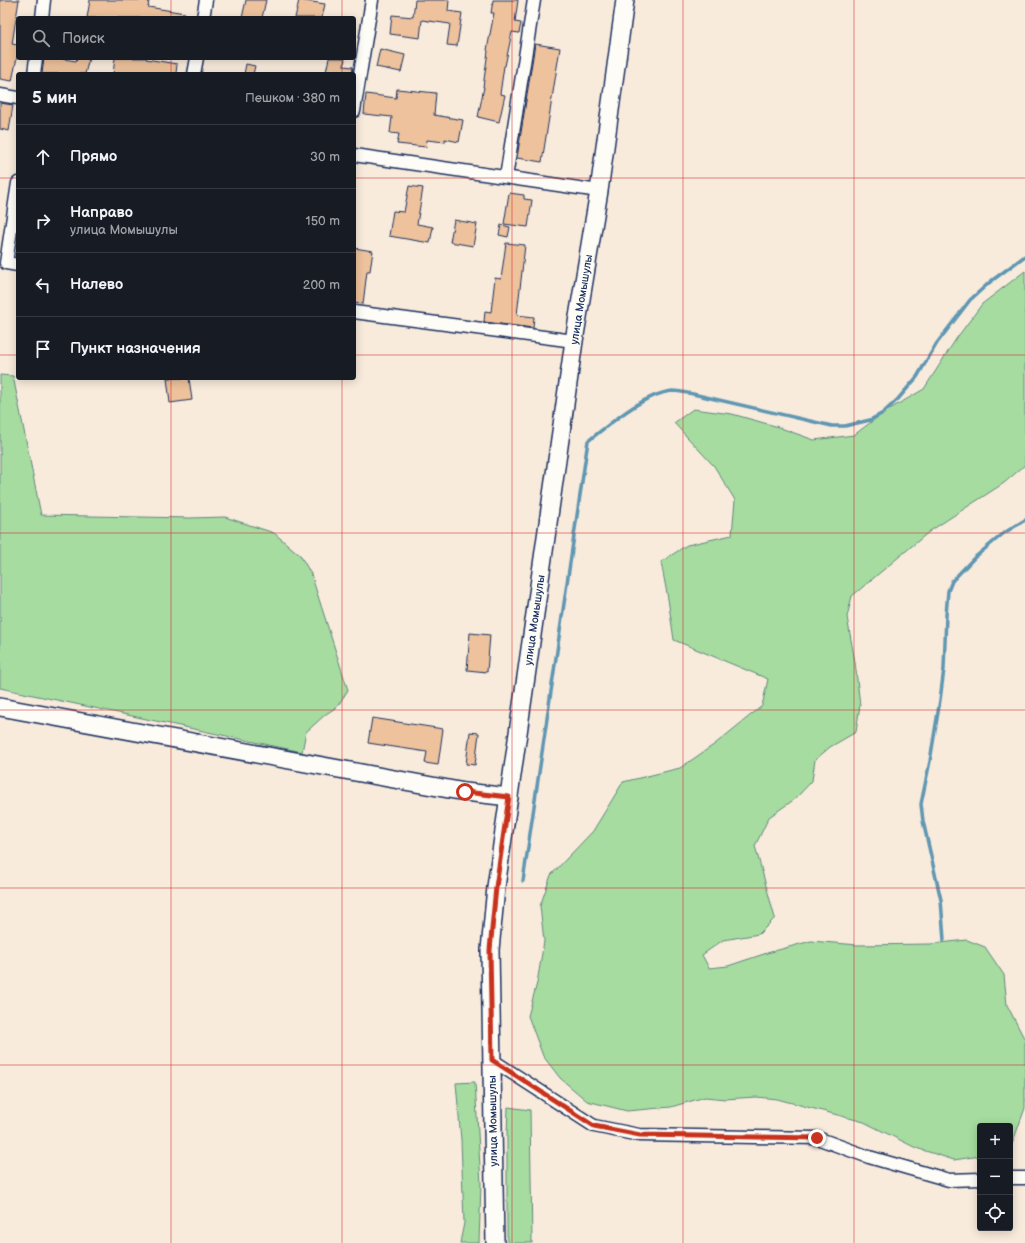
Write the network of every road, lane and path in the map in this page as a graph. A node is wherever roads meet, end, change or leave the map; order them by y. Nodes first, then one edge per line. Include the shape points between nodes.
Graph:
1 (44, 0) edge
2 (206, 0) edge
3 (372, 0) edge
4 (534, 0) edge
5 (625, 0) edge
6 (42, 16) edge
7 (203, 16) edge
8 (36, 60) edge
9 (196, 60) edge
10 (34, 72) edge
11 (194, 72) edge
12 (0, 95) edge
13 (16, 98) edge
14 (356, 99) edge
15 (356, 155) edge
16 (506, 177) junction
17 (599, 191) junction
18 (16, 210) edge
19 (12, 264) edge
20 (356, 312) edge
21 (574, 342) junction
22 (0, 707) edge
23 (509, 797) junction
24 (492, 1060) junction
25 (1013, 1178) edge
26 (1025, 1178) edge
27 (977, 1179) edge
28 (495, 1243) edge

1 - 6 street
2 - 7 street
3 - 14 street
4 - 16 street
5 - 17 street, улица Момышулы
8 - 10 street
9 - 11 street
12 - 13 street
15 - 16 street
16 - 17 street
17 - 21 street, улица Момышулы
18 - 19 street
20 - 21 street
21 - 23 street, улица Момышулы
22 - 23 street via 465,792
23 - 24 street, улица Момышулы via 490,950
24 - 27 street via 594,1126 640,1135 817,1138 869,1157 949,1180
24 - 28 street, улица Момышулы
25 - 26 street

